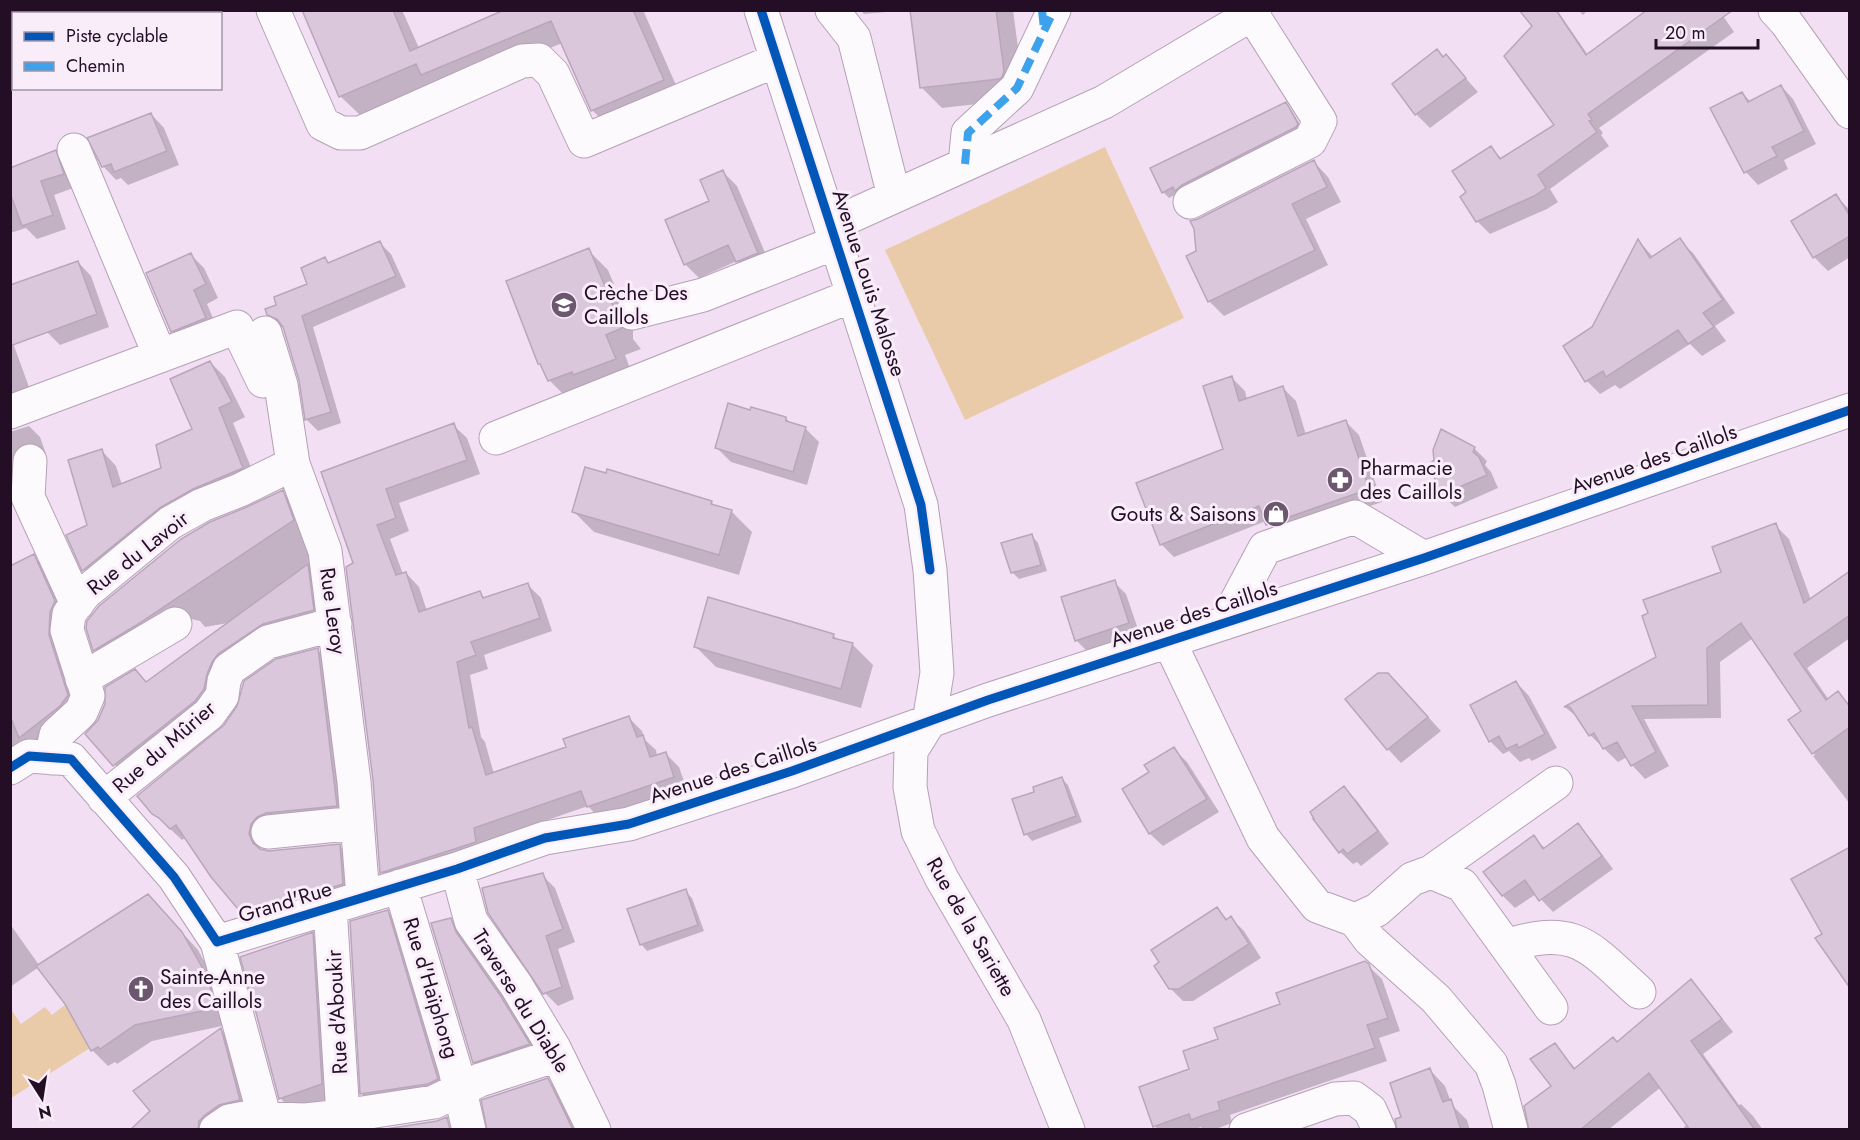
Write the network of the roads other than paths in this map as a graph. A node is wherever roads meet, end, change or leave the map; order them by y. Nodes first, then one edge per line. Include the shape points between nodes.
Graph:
1 (64, 10) edge
2 (117, 10) edge
3 (273, 10) edge
4 (761, 10) edge
5 (832, 10) edge
6 (1775, 10) edge
7 (1254, 12) edge
8 (1046, 17) edge
9 (777, 60) junction
10 (1850, 112) edge
11 (74, 150) dead end
12 (965, 164) junction
13 (894, 196) junction
14 (1191, 202) dead end
15 (834, 233) junction
16 (854, 296) junction
17 (632, 313) dead end
18 (265, 333) dead end
19 (160, 356) junction
20 (1850, 410) edge
21 (10, 412) edge
22 (284, 414) junction
23 (496, 438) dead end
24 (30, 461) dead end
25 (293, 464) junction
26 (1424, 558) junction
27 (77, 603) junction
28 (1225, 622) junction
29 (176, 624) dead end
30 (335, 624) junction
31 (1169, 641) junction
32 (82, 679) junction
33 (929, 722) junction
34 (51, 758) junction
35 (10, 768) edge
36 (1556, 783) dead end
37 (104, 798) junction
38 (357, 823) junction
39 (268, 832) dead end
40 (545, 838) joint
41 (457, 869) junction
42 (1431, 872) junction
43 (400, 886) junction
44 (363, 897) junction
45 (330, 907) junction
46 (1355, 920) junction
47 (217, 942) junction
48 (1506, 946) junction
49 (1639, 992) dead end
50 (1551, 1008) dead end
51 (557, 1055) junction
52 (460, 1091) junction
53 (343, 1116) junction
54 (265, 1119) junction
55 (216, 1130) edge
56 (469, 1130) edge
57 (594, 1130) edge
58 (1068, 1130) edge
59 (1246, 1130) edge
60 (1379, 1130) edge
61 (1511, 1130) edge

1 - 2 street
3 - 9 street via 323,124 341,133 360,133 522,61 539,60 553,74 584,141
4 - 9 street, Avenue Louis Malosse
5 - 13 street via 854,38
6 - 10 street
7 - 12 street via 1104,102
7 - 14 street via 1320,121 1310,141
8 - 12 street via 1017,88 968,133
9 - 15 street, Avenue Louis Malosse
11 - 19 street
12 - 13 street
13 - 15 street
15 - 16 street, Avenue Louis Malosse
15 - 17 street via 703,295
16 - 23 street
16 - 33 street, Avenue Louis Malosse via 921,506 937,673
18 - 22 street, Rue Leroy via 281,385
19 - 21 street
19 - 22 street via 237,327 267,391
20 - 26 street, Avenue des Caillols
22 - 25 street, Rue Leroy
24 - 27 street via 28,497
25 - 27 street, Rue du Lavoir via 170,523
25 - 30 street, Rue Leroy via 325,551
26 - 28 street, Avenue des Caillols
26 - 28 street via 1355,517 1265,548
27 - 32 street, Rue du Lavoir via 69,614 67,630
28 - 31 street, Avenue des Caillols
29 - 32 street
30 - 37 street, Rue du Mûrier via 268,642 229,669 222,696 209,714
30 - 38 street, Rue Leroy
31 - 33 street, Avenue des Caillols
31 - 46 street via 1263,838 1317,906
32 - 34 street, Rue du Lavoir via 88,696 81,712 56,735
33 - 40 street, Avenue des Caillols via 629,824
33 - 58 street, Rue de la Sariette via 911,752 910,787 918,831 1024,1020
34 - 35 street, Grand'Rue via 29,756
34 - 37 street, Grand'Rue via 71,759
36 - 42 street
37 - 47 street, Grand'Rue via 174,877
38 - 39 street
38 - 44 street, Rue Leroy
40 - 41 street, Grand'Rue
41 - 43 street, Grand'Rue
41 - 51 street, Traverse du Diable via 471,921 516,985
42 - 46 street via 1412,879 1377,910
42 - 48 street via 1462,885
43 - 44 street, Grand'Rue
43 - 52 street, Rue d'Haïphong
44 - 45 street, Grand'Rue
45 - 47 street, Grand'Rue
45 - 53 street, Rue d'Aboukir
46 - 61 street via 1370,940 1436,999 1491,1064
47 - 54 street
48 - 49 street via 1527,939 1567,938 1592,949
48 - 50 street
51 - 52 street via 480,1080
51 - 57 street, Traverse du Diable
52 - 53 street via 434,1102
52 - 56 street, Rue d'Haïphong
53 - 54 street
54 - 55 street via 229,1121
59 - 60 street via 1335,1099 1354,1098 1370,1110

